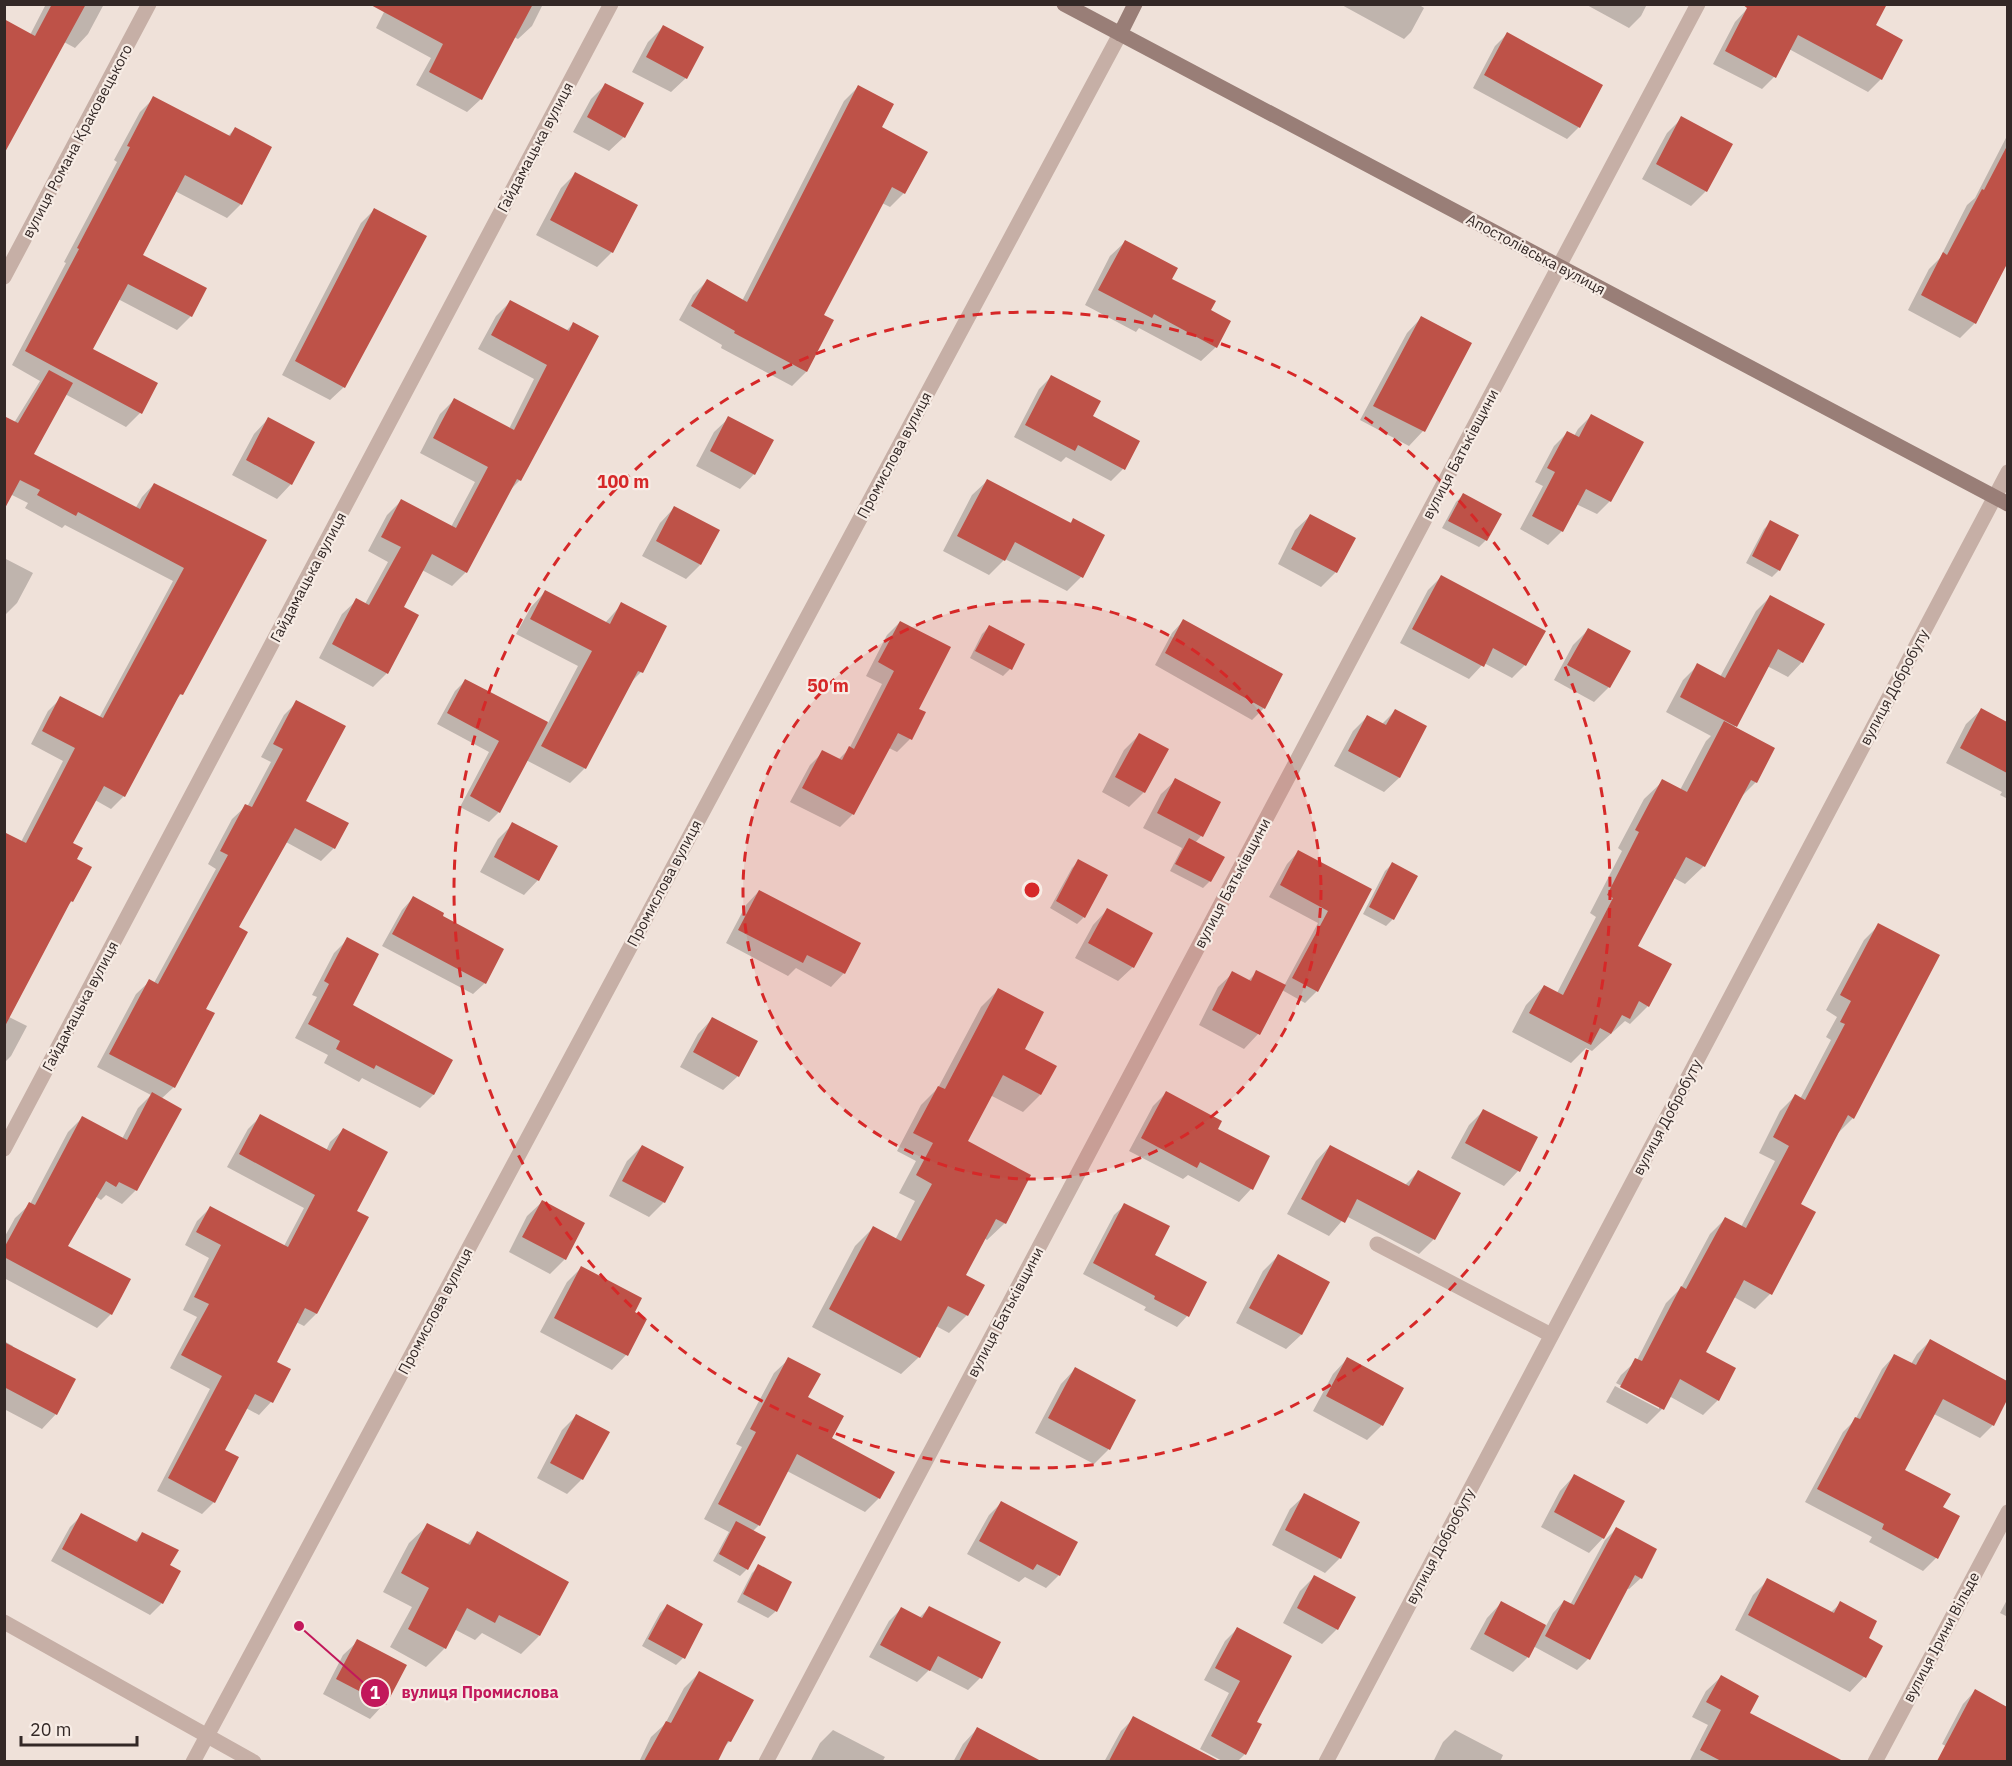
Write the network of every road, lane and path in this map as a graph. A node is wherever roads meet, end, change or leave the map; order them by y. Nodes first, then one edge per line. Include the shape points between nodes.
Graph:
1 (149, 4) edge
2 (611, 4) edge
3 (1065, 4) edge
4 (1135, 4) edge
5 (1698, 4) edge
6 (1120, 34) junction
7 (1560, 267) junction
8 (4, 277) edge
9 (2007, 472) edge
10 (2001, 500) edge
11 (4, 1149) edge
12 (1377, 1244) dead end
13 (1551, 1335) junction
14 (2007, 1512) edge
15 (4, 1622) edge
16 (208, 1735) junction
17 (193, 1761) edge
18 (254, 1761) edge
19 (766, 1761) edge
20 (1326, 1761) edge
21 (1875, 1761) edge

1 - 8 street, вулиця Романа Краковецького
2 - 11 street, Гайдамацька вулиця
3 - 6 street, Апостолівська вулиця
4 - 6 street, Промислова вулиця
5 - 7 street, вулиця Батьківщини
6 - 7 street, Апостолівська вулиця
6 - 16 street, Промислова вулиця
7 - 10 street, Апостолівська вулиця
7 - 19 street, вулиця Батьківщини
9 - 10 street, вулиця Добробуту
10 - 13 street, вулиця Добробуту
12 - 13 street
13 - 20 street, вулиця Добробуту
14 - 21 street, вулиця Ірини Вільде
15 - 16 street
16 - 17 street, Промислова вулиця
16 - 18 street

